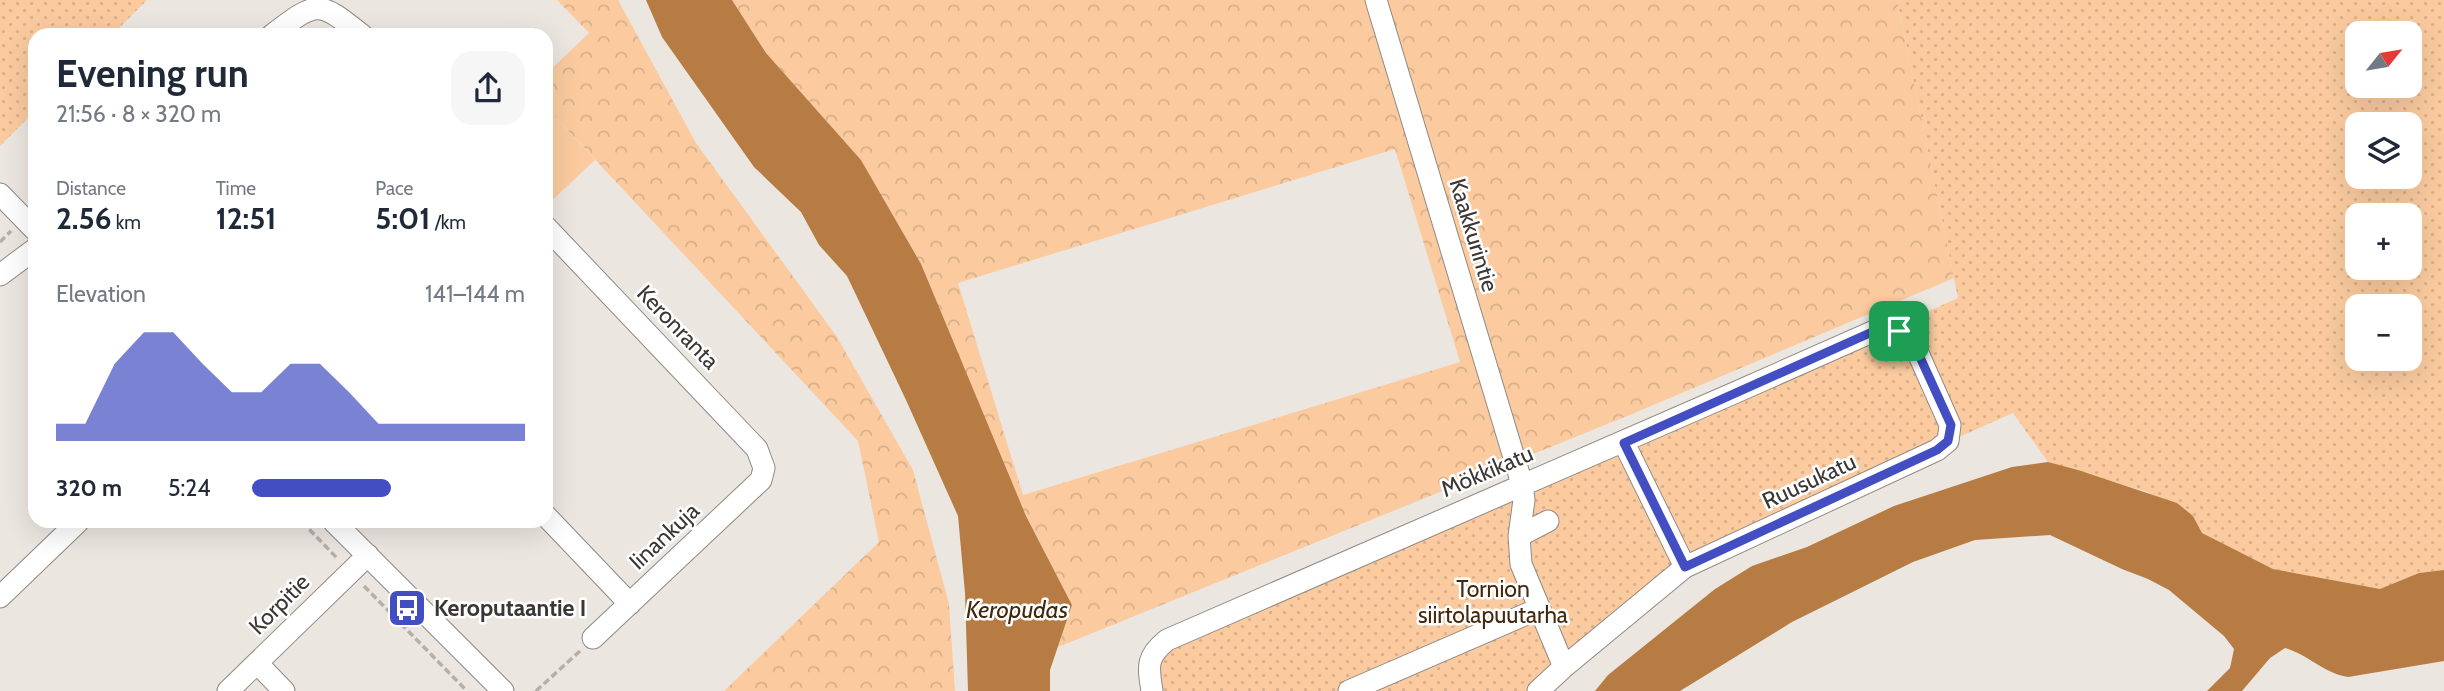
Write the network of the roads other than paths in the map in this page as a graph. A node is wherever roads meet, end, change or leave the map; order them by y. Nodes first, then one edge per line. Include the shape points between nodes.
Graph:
1 (1376, 0) edge
2 (280, 28) edge
3 (355, 28) edge
4 (0, 194) edge
5 (28, 223) edge
6 (553, 234) edge
7 (28, 254) edge
8 (0, 275) edge
9 (1881, 328) joint
10 (1624, 443) junction
11 (764, 468) joint
12 (1522, 484) junction
13 (1548, 521) dead end
14 (553, 523) edge
15 (72, 528) edge
16 (340, 528) edge
17 (1519, 536) junction
18 (368, 555) junction
19 (1685, 567) junction
20 (0, 597) edge
21 (630, 604) junction
22 (1538, 609) junction
23 (593, 638) road end
24 (257, 663) junction
25 (1564, 667) junction
26 (228, 691) edge
27 (284, 691) edge
28 (503, 691) edge
29 (1152, 691) edge
30 (1349, 691) edge
31 (1538, 691) edge

1 - 12 street, Kaakkurintie
2 - 3 street via 302,8 323,1
4 - 5 street
6 - 11 street, Keronranta via 757,449
7 - 8 street
9 - 10 street, Mökkikatu
9 - 19 street, Ruusukatu via 1899,331 1914,344 1951,425 1948,441
10 - 12 street, Mökkikatu
10 - 19 street
11 - 21 street, Iinankuja via 761,480
12 - 17 street, Kaakkurintie
12 - 29 street, Mökkikatu via 1167,640 1155,650 1148,666
13 - 17 street
14 - 21 street
15 - 20 street
16 - 18 street
17 - 22 street, Kaakkurintie via 1521,564
18 - 24 street, Korpitie
18 - 28 street
19 - 25 street
21 - 23 street, Iinankuja
22 - 25 street, Kaakkurintie
22 - 30 street
24 - 26 street, Korpitie
24 - 27 street
25 - 31 street

